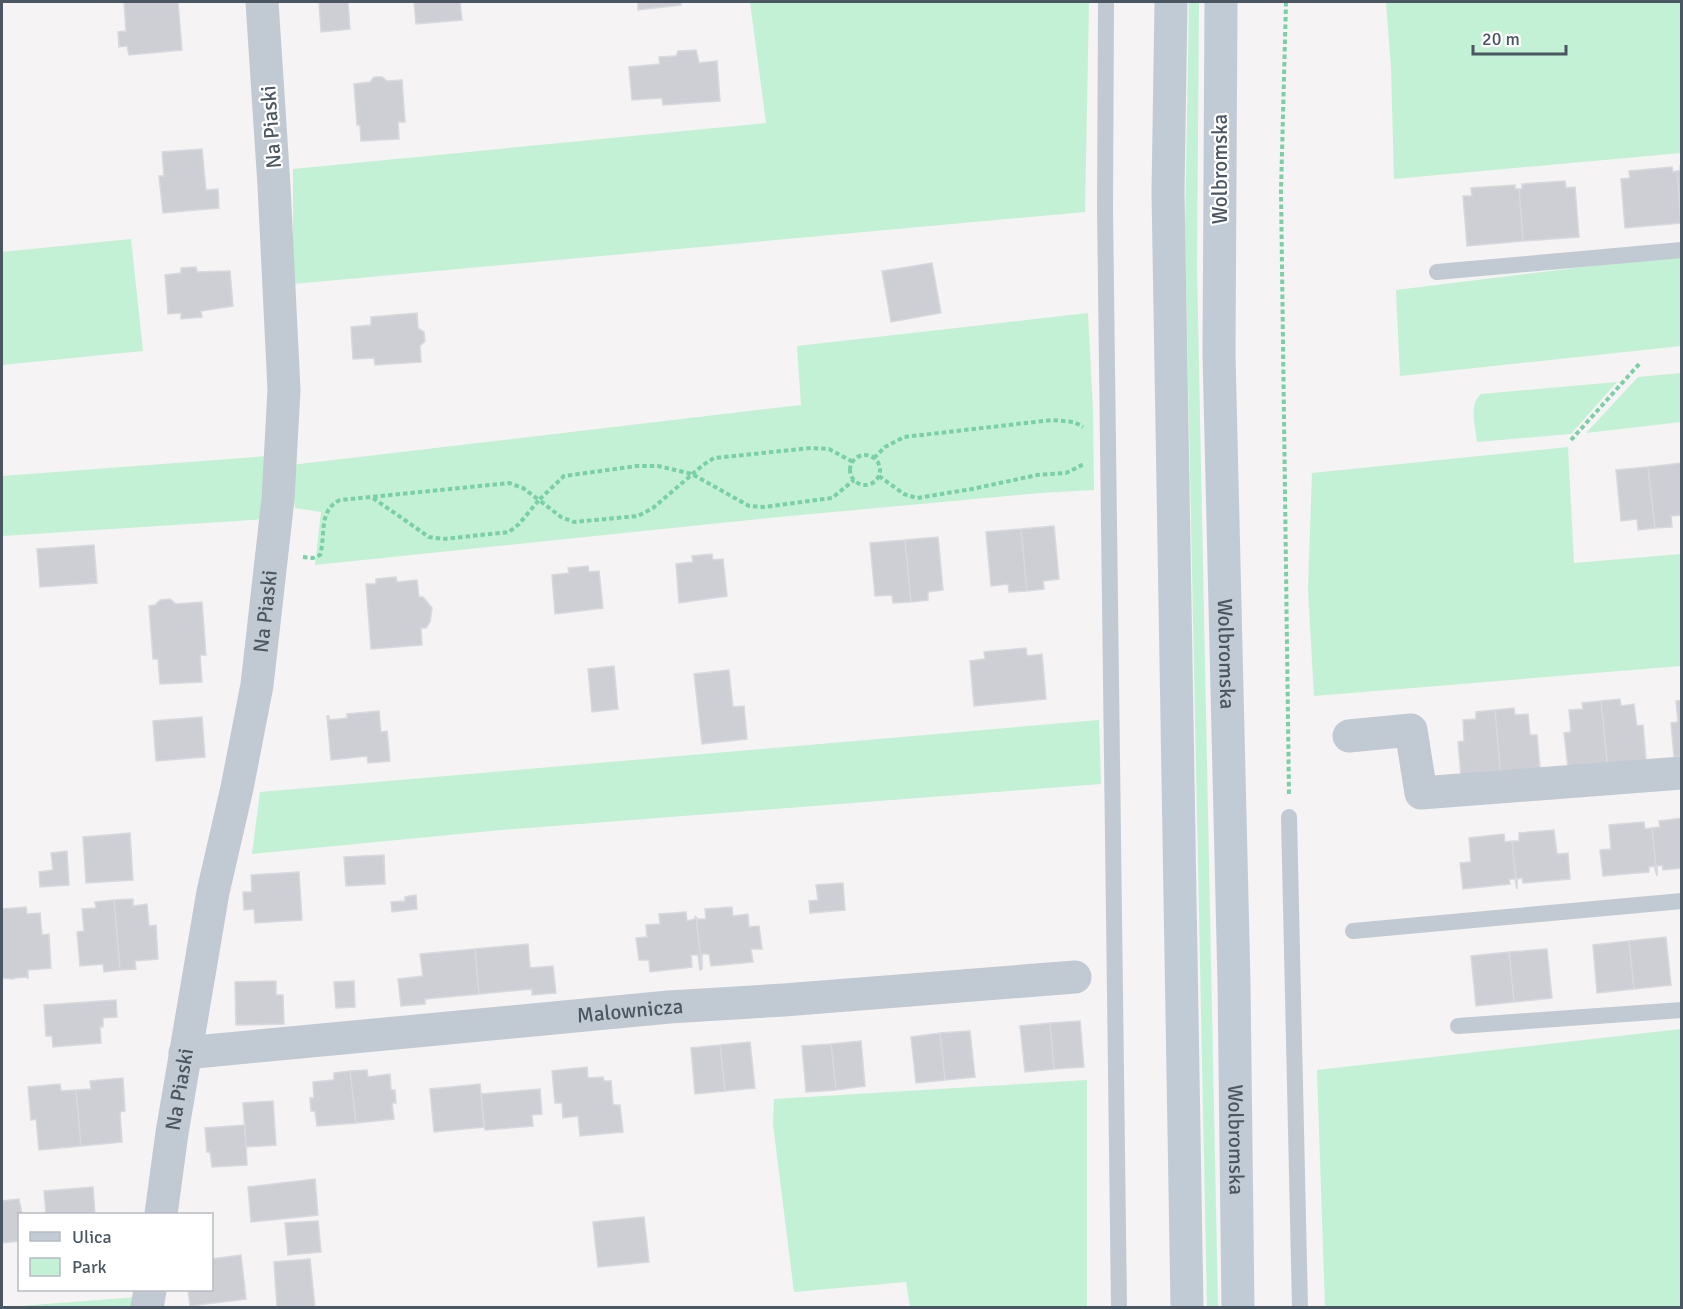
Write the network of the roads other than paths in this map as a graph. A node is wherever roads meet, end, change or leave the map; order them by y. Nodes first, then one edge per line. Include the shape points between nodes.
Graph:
1 (262, 2) edge
2 (1106, 2) edge
3 (1172, 2) edge
4 (1221, 2) edge
5 (1682, 250) edge
6 (1437, 272) dead end
7 (1349, 736) dead end
8 (1682, 773) edge
9 (1289, 817) road end
10 (1682, 901) edge
11 (1353, 931) dead end
12 (1075, 977) dead end
13 (1682, 1010) edge
14 (1458, 1026) dead end
15 (185, 1053) junction
16 (161, 1213) edge
17 (150, 1291) edge
18 (147, 1308) edge
19 (1119, 1308) edge
20 (1187, 1308) edge
21 (1238, 1308) edge
22 (1300, 1308) edge

1 - 15 street, Na Piaski via 284,390 278,499 257,685 213,892
2 - 19 lane via 1105,209
3 - 20 main road via 1168,192
4 - 21 main road, Wolbromska via 1219,354
5 - 6 lane
7 - 8 street via 1411,730 1421,793
9 - 22 lane
10 - 11 lane
12 - 15 street, Malownicza via 669,1007
13 - 14 lane
15 - 16 street, Na Piaski
17 - 18 street

